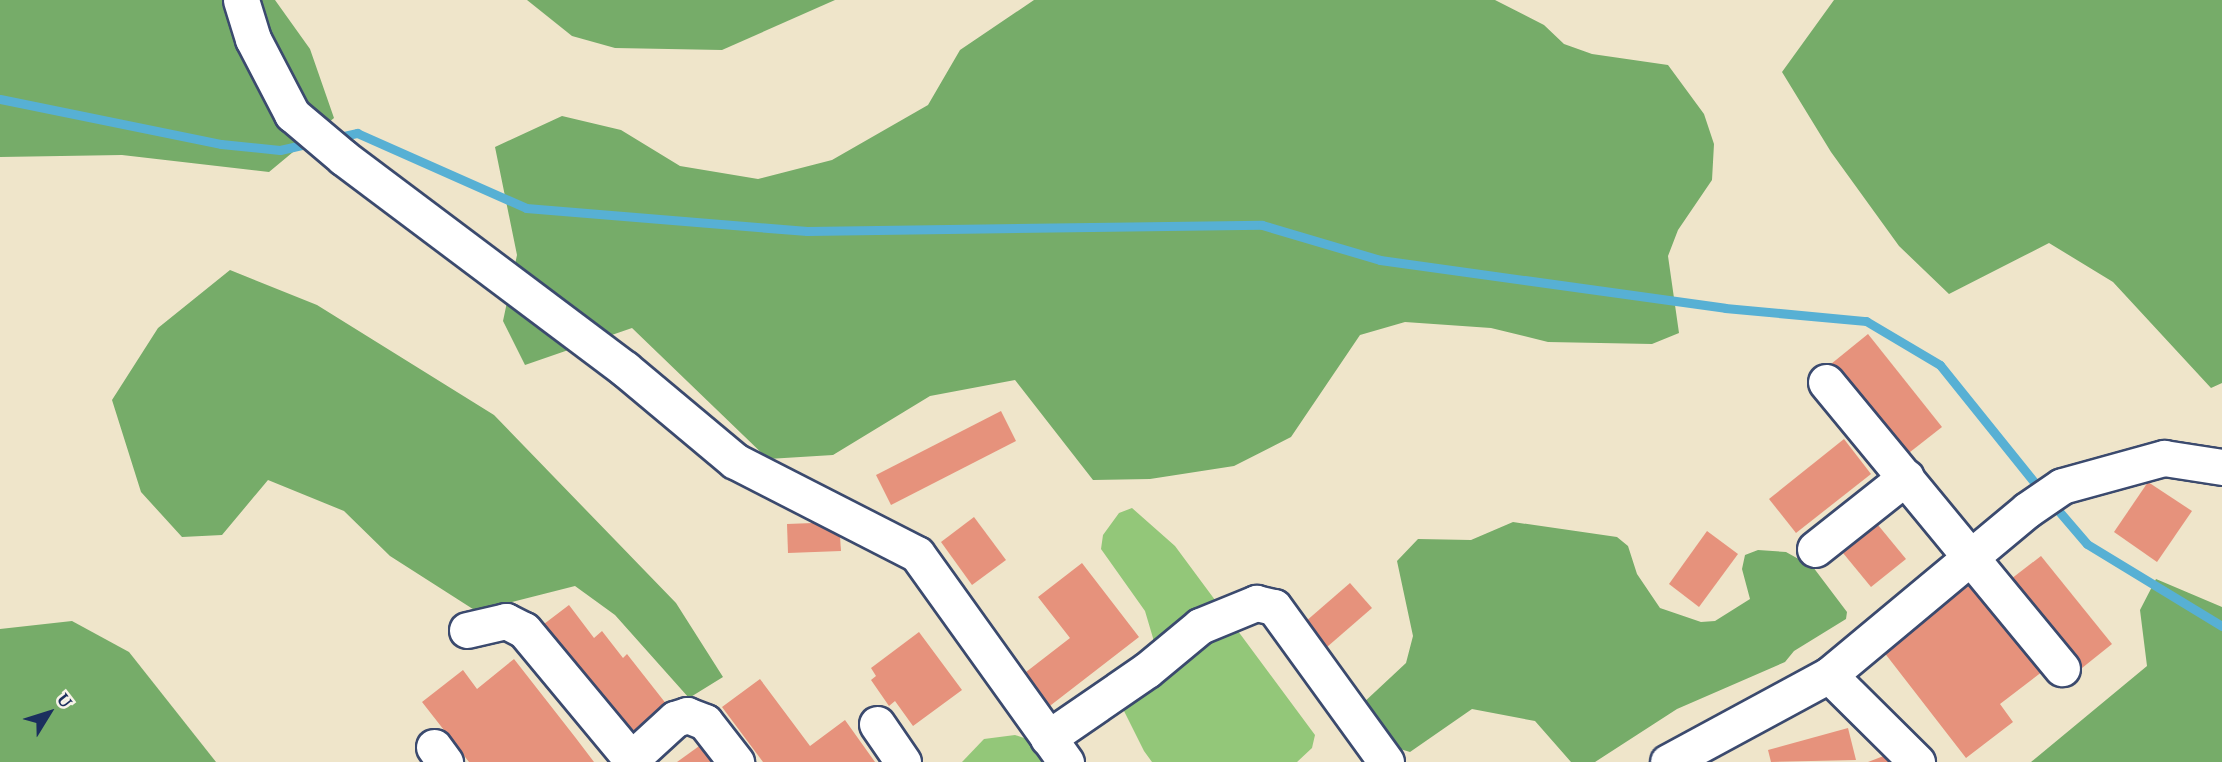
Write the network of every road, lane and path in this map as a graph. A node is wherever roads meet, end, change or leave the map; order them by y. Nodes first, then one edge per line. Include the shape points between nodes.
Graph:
1 (241, 0) edge
2 (1826, 382) dead end
3 (2222, 467) edge
4 (1906, 477) junction
5 (1815, 550) dead end
6 (1972, 556) junction
7 (467, 630) dead end
8 (2062, 668) dead end
9 (1829, 675) junction
10 (877, 724) dead end
11 (1057, 750) edge
12 (629, 760) edge
13 (736, 762) edge
14 (903, 762) edge
15 (1386, 762) edge
16 (1668, 762) edge
17 (1917, 762) edge

1 - 11 street via 253,39 292,114 344,158 625,369 735,461 917,554
2 - 4 street
3 - 6 street via 2164,458 2062,486
4 - 5 street
4 - 6 street
6 - 8 street
6 - 9 street
7 - 12 street via 506,621 524,630
9 - 16 street
9 - 17 street
10 - 14 street
11 - 15 street via 1200,626 1256,603 1274,607
12 - 13 street via 675,719 687,715 705,722

